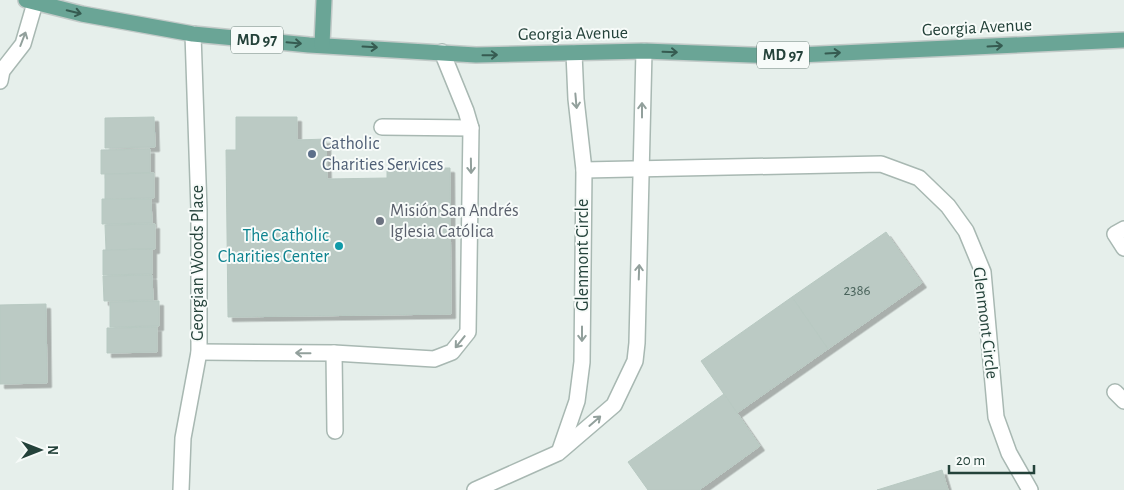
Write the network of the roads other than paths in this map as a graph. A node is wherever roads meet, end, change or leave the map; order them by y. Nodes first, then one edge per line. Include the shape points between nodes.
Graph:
1 (324, 0) edge
2 (31, 1) edge
3 (193, 34) junction
4 (1124, 40) edge
5 (322, 45) junction
6 (644, 51) junction
7 (442, 52) junction
8 (574, 53) junction
9 (1, 73) edge
10 (382, 127) dead end
11 (471, 128) junction
12 (584, 170) junction
13 (642, 170) junction
14 (1124, 229) edge
15 (1124, 248) edge
16 (199, 352) junction
17 (334, 353) junction
18 (335, 431) dead end
19 (558, 453) junction
20 (181, 490) edge
21 (475, 490) edge
22 (1030, 490) edge

1 - 5 main road
2 -> 3 main road, Georgia Avenue / MD 97
9 -> 2 street via 23,44
3 -> 5 main road, Georgia Avenue / MD 97
3 - 16 street, Georgian Woods Place via 199,210
6 -> 4 main road, Georgia Avenue / MD 97 via 776,56
5 -> 7 main road, Georgia Avenue / MD 97
6 - 8 main road, Georgia Avenue / MD 97
13 -> 6 street
7 -> 8 main road, Georgia Avenue / MD 97 via 476,55
7 - 11 street
8 -> 12 street, Glenmont Circle
10 - 11 street
11 -> 17 street via 468,332 452,352 434,359
12 - 13 street, Glenmont Circle
12 -> 19 street, Glenmont Circle via 582,362 577,401
19 -> 13 street via 614,405 635,361
13 - 22 street, Glenmont Circle via 881,164 919,178 948,206 966,231 983,272 996,417 1008,453
14 - 15 street via 1115,234
17 -> 16 street
16 - 20 street, Georgian Woods Place via 182,438
17 - 18 street
19 - 21 street

